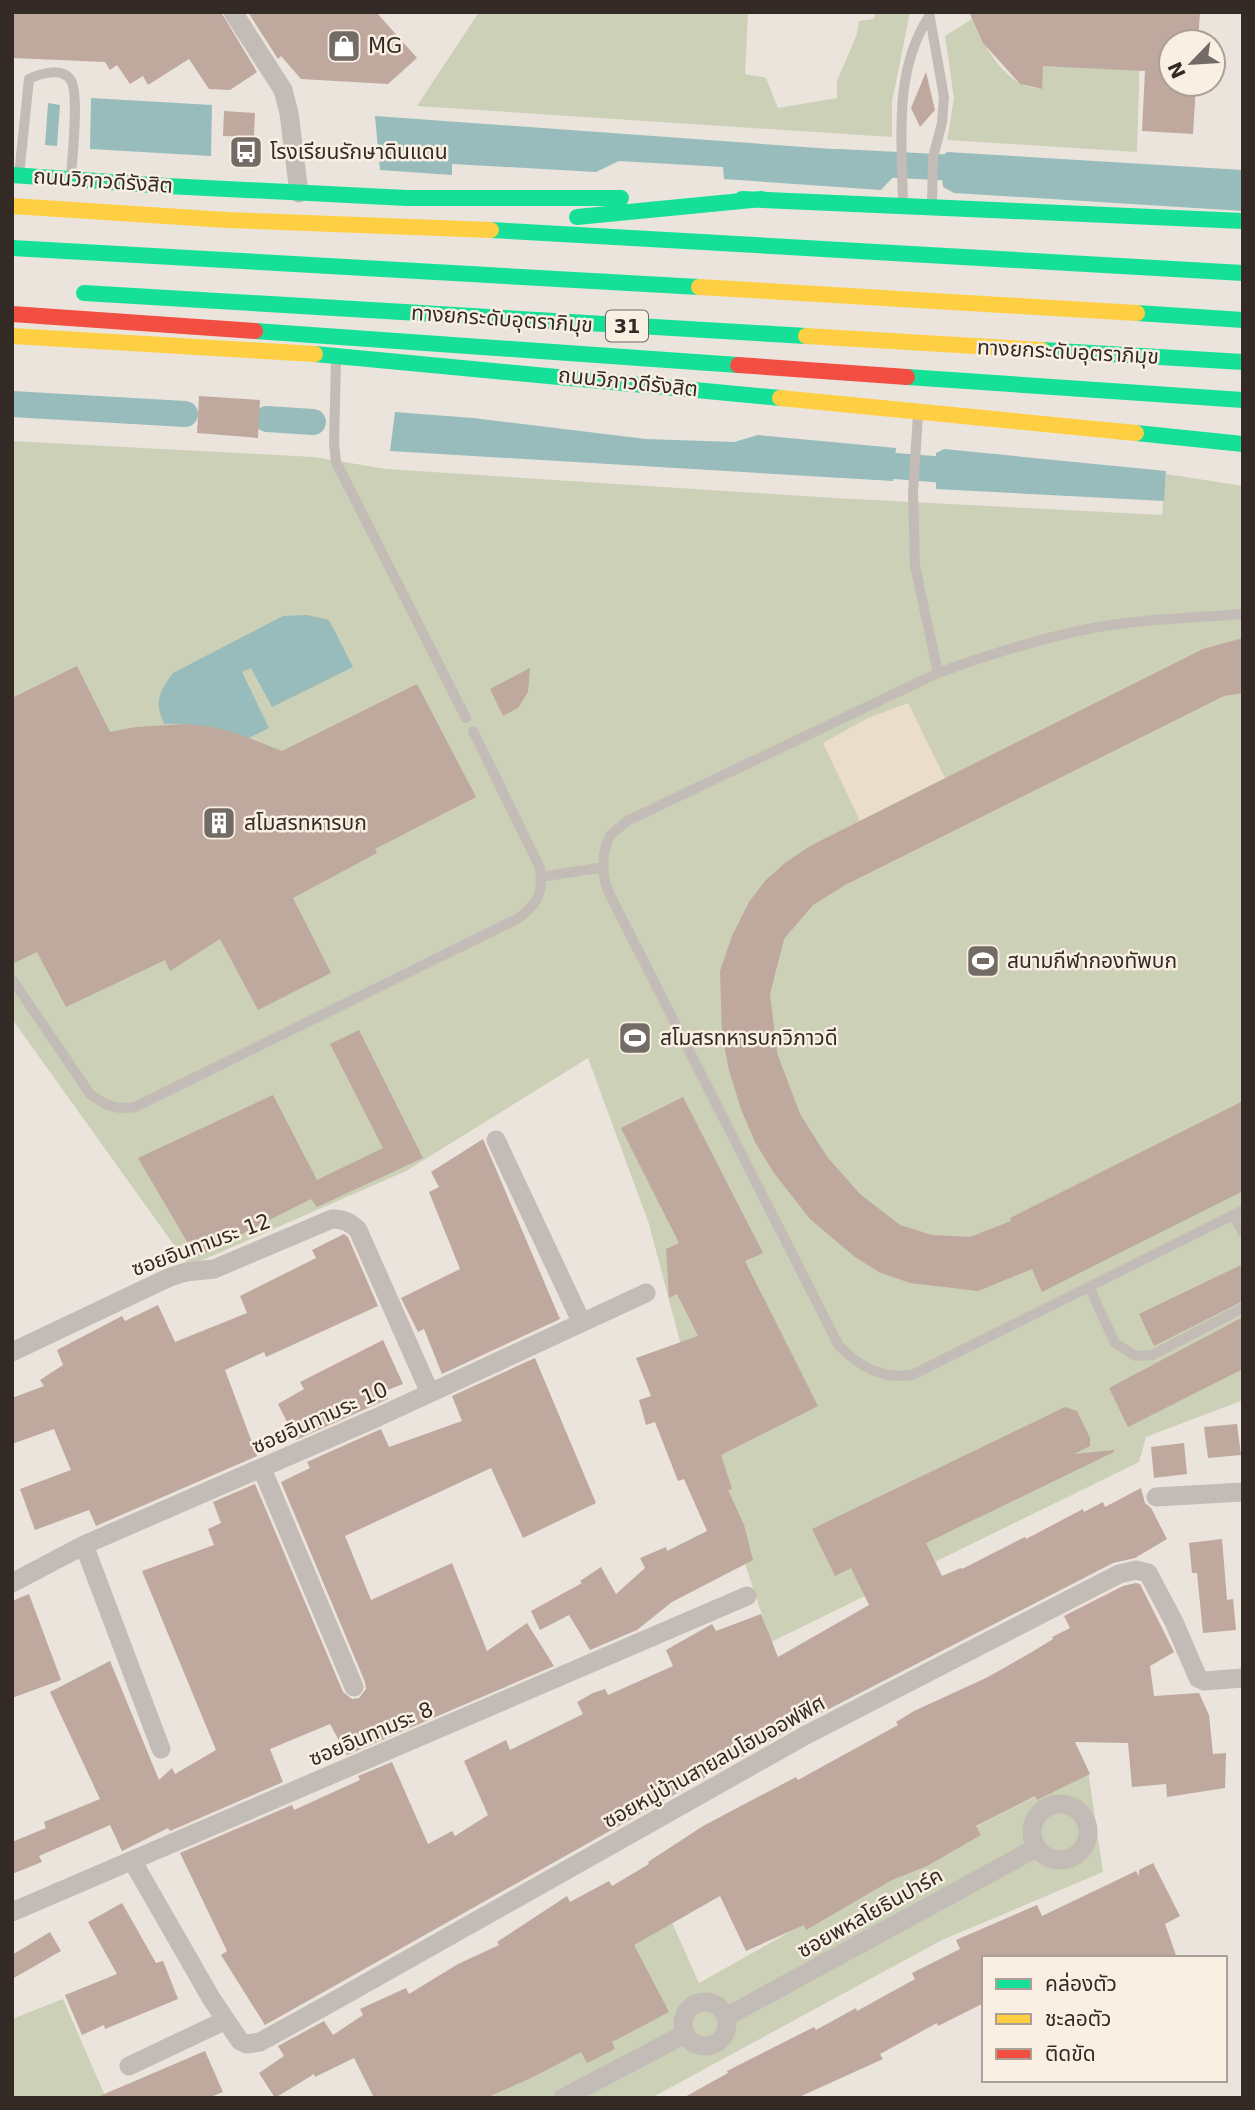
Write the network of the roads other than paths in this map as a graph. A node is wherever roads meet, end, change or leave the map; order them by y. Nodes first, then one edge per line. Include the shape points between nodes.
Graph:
1 (233, 12) edge
2 (928, 15) edge
3 (15, 175) edge
4 (71, 179) junction
5 (299, 193) junction
6 (762, 199) junction
7 (12, 206) edge
8 (902, 207) junction
9 (931, 208) junction
10 (1243, 221) edge
11 (447, 229) junction
12 (12, 248) edge
13 (1243, 273) edge
14 (68, 292) dead end
15 (12, 314) edge
16 (1243, 320) edge
17 (12, 336) edge
18 (336, 355) junction
19 (1243, 362) edge
20 (1149, 394) junction
21 (1243, 400) edge
22 (918, 412) junction
23 (1199, 413) dead end
24 (1243, 444) edge
25 (1243, 614) edge
26 (938, 673) junction
27 (466, 718) dead end
28 (473, 731) dead end
29 (604, 867) junction
30 (541, 877) junction
31 (12, 979) edge
32 (496, 1140) dead end
33 (1238, 1212) edge
34 (1243, 1233) edge
35 (1089, 1287) junction
36 (646, 1293) dead end
37 (1243, 1308) edge
38 (581, 1321) junction
39 (13, 1348) edge
40 (430, 1393) junction
41 (262, 1469) junction
42 (1243, 1492) edge
43 (1156, 1497) dead end
44 (84, 1545) junction
45 (12, 1583) edge
46 (747, 1596) dead end
47 (1243, 1678) edge
48 (354, 1687) dead end
49 (161, 1749) dead end
50 (1036, 1848) dead end
51 (133, 1862) junction
52 (12, 1912) edge
53 (726, 2017) junction
54 (226, 2020) junction
55 (685, 2034) junction
56 (129, 2066) dead end
57 (563, 2098) edge

1 - 5 street via 283,90
2 - 8 lane via 916,37 905,79
2 - 9 lane via 944,97 933,157
3 - 4 main road, ถนนวิภาวดีรังสิต
3 - 4 lane via 29,79 50,72 70,78 75,92
4 - 5 main road, ถนนวิภาวดีรังสิต
5 - 6 main road, ถนนวิภาวดีรังสิต via 407,198
6 - 8 main road, ถนนวิภาวดีรังสิต
6 - 11 main road
7 - 11 main road, ถนนวิภาวดีรังสิต
8 - 9 main road, ถนนวิภาวดีรังสิต
9 - 10 main road, ถนนวิภาวดีรังสิต
11 - 13 main road, ถนนวิภาวดีรังสิต
12 - 16 main road, ทางยกระดับอุตราภิมุข / 31
14 - 19 main road, ทางยกระดับอุตราภิมุข / 31
15 - 20 main road, ถนนวิภาวดีรังสิต / 31
17 - 18 main road, ถนนวิภาวดีรังสิต
18 - 22 main road, ถนนวิภาวดีรังสิต
18 - 27 lane via 336,462
20 - 21 main road, ถนนวิภาวดีรังสิต / 31
20 - 23 main road
22 - 24 main road, ถนนวิภาวดีรังสิต
22 - 26 lane via 915,566
25 - 26 lane via 1093,628
26 - 29 lane via 627,821 611,835
28 - 30 lane
29 - 30 lane
29 - 35 lane via 608,891 839,1346 859,1365 877,1374 912,1375
30 - 31 lane via 540,895 519,918 135,1107 118,1109 90,1094
32 - 38 street
33 - 34 lane
33 - 35 lane
35 - 37 lane via 1115,1343 1136,1356 1152,1355
36 - 38 street, ซอยอินทามระ 10
38 - 40 street, ซอยอินทามระ 10
39 - 40 street, ซอยอินทามระ 12 via 170,1277 215,1269 341,1219 358,1230
40 - 41 street, ซอยอินทามระ 10
41 - 44 street, ซอยอินทามระ 10
41 - 48 street
42 - 43 street
44 - 45 street, ซอยอินทามระ 10
44 - 49 street
46 - 51 street, ซอยอินทามระ 8
47 - 54 street, ซอยหมู่บ้านสายลมโฮมออฟฟิศ via 1198,1678 1148,1573 1119,1574 806,1735 260,2042 240,2041
50 - 53 street, ซอยพหลโยธินปาร์ค
51 - 52 street, ซอยอินทามระ 8
51 - 54 street, ซอยหมู่บ้านสายลมโฮมออฟฟิศ
53 - 55 street via 726,2032 710,2046 695,2044
53 - 55 street via 717,2005 696,2003 685,2013
54 - 56 street
55 - 57 street

